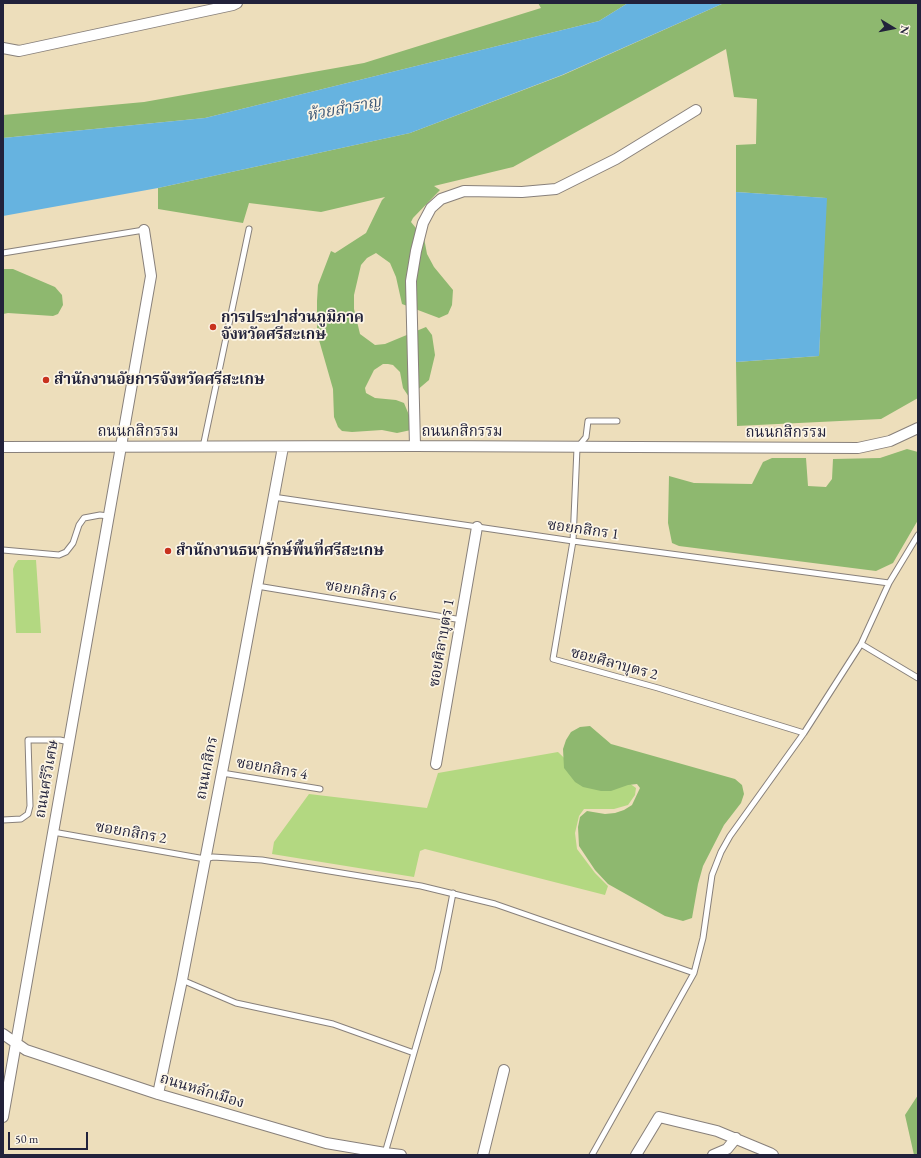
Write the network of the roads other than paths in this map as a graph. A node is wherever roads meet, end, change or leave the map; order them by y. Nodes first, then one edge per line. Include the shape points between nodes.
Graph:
1 (237, 3) edge
2 (3, 48) edge
3 (696, 110) dead end
4 (249, 229) dead end
5 (144, 230) joint
6 (3, 253) edge
7 (617, 421) dead end
8 (918, 428) edge
9 (120, 446) junction
10 (415, 446) junction
11 (3, 447) edge
12 (203, 447) junction
13 (283, 447) junction
14 (577, 448) junction
15 (273, 497) junction
16 (108, 516) junction
17 (477, 527) junction
18 (918, 535) edge
19 (573, 541) junction
20 (3, 550) edge
21 (889, 583) junction
22 (257, 586) junction
23 (462, 620) junction
24 (861, 644) junction
25 (918, 678) edge
26 (804, 733) junction
27 (69, 742) junction
28 (436, 764) dead end
29 (221, 773) junction
30 (320, 789) dead end
31 (3, 820) edge
32 (53, 832) junction
33 (204, 859) junction
34 (453, 893) junction
35 (694, 973) junction
36 (182, 980) junction
37 (3, 1034) edge
38 (16, 1042) junction
39 (414, 1053) junction
40 (504, 1070) dead end
41 (158, 1094) junction
42 (3, 1117) edge
43 (736, 1138) junction
44 (385, 1153) junction
45 (401, 1155) edge
46 (483, 1155) edge
47 (592, 1155) edge
48 (636, 1155) edge
49 (713, 1155) edge
50 (773, 1155) edge

1 - 2 street via 19,51
3 - 10 street via 616,159 556,189 522,192 464,191 441,199 431,208 423,224 411,281
4 - 12 lane
5 - 6 lane
5 - 9 street, ถนนศรีวิเศษ via 151,276
7 - 14 lane via 588,421 586,436
8 - 14 street, ถนนกสิกรรม via 890,441 858,448
9 - 11 street, ถนนกสิกรรม
9 - 12 street, ถนนกสิกรรม
9 - 16 street, ถนนศรีวิเศษ
10 - 13 street, ถนนกสิกรรม
10 - 14 street, ถนนกสิกรรม
12 - 13 street, ถนนกสิกรรม
13 - 15 street, ถนนกสิกร
14 - 19 lane, ซอยศิลาบุตร 2
15 - 17 lane, ซอยกสิกร 1
15 - 22 street, ถนนกสิกร
16 - 20 lane via 84,518 73,543 66,552 59,555
16 - 27 street, ถนนศรีวิเศษ
17 - 19 lane, ซอยกสิกร 1
17 - 23 street, ซอยศิลาบุตร 1
18 - 21 lane
19 - 21 lane, ซอยกสิกร 1
19 - 26 lane, ซอยศิลาบุตร 2 via 553,659
21 - 24 lane
22 - 23 lane, ซอยกสิกร 6
22 - 29 street, ถนนกสิกร
23 - 28 street, ซอยศิลาบุตร 1
24 - 25 lane
24 - 26 lane
26 - 35 lane via 721,852 712,875 703,938
27 - 31 lane via 28,740 28,814 21,819
27 - 32 street, ถนนศรีวิเศษ
29 - 30 lane, ซอยกสิกร 4
29 - 33 street, ถนนกสิกร
32 - 33 lane, ซอยกสิกร 2
32 - 38 street, ถนนศรีวิเศษ
33 - 34 lane, ซอยกสิกร 2 via 213,857 262,860
33 - 36 street, ถนนกสิกร
34 - 35 lane, ซอยกสิกร 2 via 495,904
34 - 39 lane via 438,970
35 - 47 lane
36 - 39 lane via 236,1002 333,1024
36 - 41 street, ถนนกสิกร
37 - 38 street, ถนนหลักเมือง
38 - 41 street, ถนนหลักเมือง via 26,1050
38 - 42 street, ถนนศรีวิเศษ
39 - 44 lane
40 - 46 street
41 - 44 street, ถนนหลักเมือง via 326,1143
43 - 48 street via 659,1117
43 - 49 street via 727,1149
43 - 50 street
44 - 45 street, ถนนหลักเมือง

